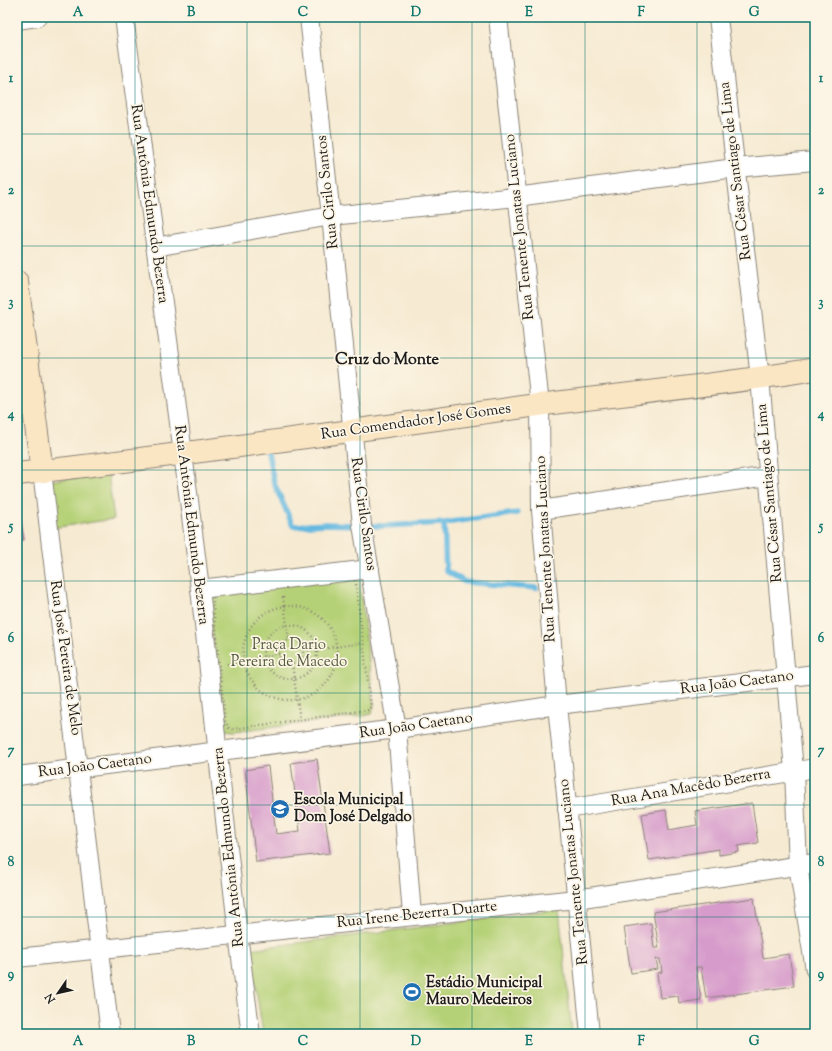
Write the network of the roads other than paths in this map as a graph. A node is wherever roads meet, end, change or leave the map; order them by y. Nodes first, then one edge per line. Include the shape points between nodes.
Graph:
1 (36, 17) edge
2 (124, 17) edge
3 (309, 17) edge
4 (498, 17) edge
5 (718, 17) edge
6 (17, 20) edge
7 (815, 160) edge
8 (735, 168) junction
9 (516, 197) junction
10 (331, 216) junction
11 (155, 247) junction
12 (17, 282) edge
13 (815, 369) edge
14 (760, 378) junction
15 (540, 405) junction
16 (352, 432) junction
17 (182, 452) junction
18 (42, 471) junction
19 (17, 474) edge
20 (768, 476) junction
21 (541, 510) junction
22 (370, 569) junction
23 (200, 589) junction
24 (815, 674) edge
25 (786, 677) junction
26 (557, 705) junction
27 (397, 729) junction
28 (219, 751) junction
29 (815, 768) edge
30 (79, 769) junction
31 (794, 771) junction
32 (17, 776) edge
33 (567, 809) junction
34 (806, 865) edge
35 (576, 899) junction
36 (412, 916) junction
37 (237, 934) junction
38 (98, 948) junction
39 (17, 958) edge
40 (815, 968) edge
41 (110, 1034) edge
42 (251, 1034) edge
43 (590, 1034) edge

1 - 6 street
2 - 11 street, Rua Antônia Edmundo Bezerra
3 - 10 street, Rua Cirilo Santos
4 - 9 street, Rua Tenente Jonatas Luciano
5 - 8 street, Rua César Santiago de Lima
7 - 8 street
8 - 9 street
8 - 14 street, Rua César Santiago de Lima
9 - 10 street
9 - 15 street, Rua Tenente Jonatas Luciano
10 - 11 street
10 - 16 street, Rua Cirilo Santos
11 - 17 street, Rua Antônia Edmundo Bezerra
12 - 18 street, Rua José Pereira de Melo
13 - 14 street, Rua Comendador José Gomes
14 - 15 street, Rua Comendador José Gomes
14 - 20 street, Rua César Santiago de Lima
15 - 16 street, Rua Comendador José Gomes
15 - 21 street, Rua Tenente Jonatas Luciano
16 - 17 street, Rua Comendador José Gomes
16 - 22 street, Rua Cirilo Santos via 362,526
17 - 18 street, Rua Comendador José Gomes
17 - 23 street, Rua Antônia Edmundo Bezerra
18 - 19 street, Rua Comendador José Gomes
18 - 30 street, Rua José Pereira de Melo
20 - 21 street
20 - 25 street, Rua César Santiago de Lima
21 - 26 street, Rua Tenente Jonatas Luciano
22 - 23 street
22 - 27 street, Rua Cirilo Santos
23 - 28 street, Rua Antônia Edmundo Bezerra
24 - 25 street, Rua João Caetano
25 - 26 street, Rua João Caetano
25 - 31 street, Rua César Santiago de Lima
26 - 27 street, Rua João Caetano
26 - 33 street, Rua Tenente Jonatas Luciano
27 - 28 street, Rua João Caetano
27 - 36 street, Rua Cirilo Santos
28 - 30 street, Rua João Caetano
28 - 37 street, Rua Antônia Edmundo Bezerra
29 - 31 street, Rua Ana Macêdo Bezerra
30 - 32 street, Rua João Caetano
30 - 38 street, Rua José Pereira de Melo
31 - 33 street, Rua Ana Macêdo Bezerra
31 - 34 street, Rua César Santiago de Lima
33 - 35 street, Rua Tenente Jonatas Luciano
34 - 35 street, Rua Irene Bezerra Duarte
34 - 40 street, Rua César Santiago de Lima
35 - 36 street, Rua Irene Bezerra Duarte
35 - 43 street, Rua Tenente Jonatas Luciano
36 - 37 street, Rua Irene Bezerra Duarte
37 - 38 street, Rua Irene Bezerra Duarte
37 - 42 street, Rua Antônia Edmundo Bezerra
38 - 39 street, Rua Irene Bezerra Duarte
38 - 41 street, Rua José Pereira de Melo

